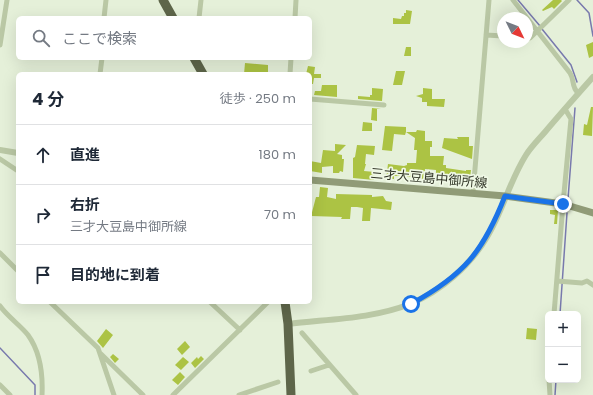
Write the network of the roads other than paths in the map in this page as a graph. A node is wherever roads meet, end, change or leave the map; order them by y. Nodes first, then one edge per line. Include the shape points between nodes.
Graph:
1 (7, 0) edge
2 (106, 0) edge
3 (163, 0) edge
4 (201, 0) edge
5 (296, 0) edge
6 (489, 0) edge
7 (514, 0) edge
8 (569, 0) edge
9 (104, 16) edge
10 (172, 16) edge
11 (200, 16) edge
12 (295, 16) edge
13 (538, 32) junction
14 (486, 35) junction
15 (497, 36) edge
16 (533, 36) edge
17 (0, 45) edge
18 (102, 60) edge
19 (195, 60) edge
20 (291, 60) edge
21 (100, 72) edge
22 (202, 72) edge
23 (290, 72) edge
24 (593, 77) edge
25 (578, 93) junction
26 (312, 99) edge
27 (384, 105) dead end
28 (564, 109) junction
29 (0, 150) edge
30 (16, 153) edge
31 (0, 159) edge
32 (16, 170) edge
33 (312, 180) edge
34 (472, 193) junction
35 (505, 196) junction
36 (567, 205) junction
37 (593, 213) edge
38 (0, 253) edge
39 (16, 269) edge
40 (557, 281) junction
41 (593, 285) edge
42 (52, 304) edge
43 (212, 304) edge
44 (266, 304) edge
45 (285, 304) edge
46 (0, 306) edge
47 (554, 311) edge
48 (288, 324) junction
49 (240, 330) junction
50 (302, 333) dead end
51 (99, 353) junction
52 (329, 365) junction
53 (311, 371) dead end
54 (278, 382) dead end
55 (549, 383) edge
56 (0, 385) edge
57 (10, 395) edge
58 (42, 395) edge
59 (114, 395) edge
60 (143, 395) edge
61 (173, 395) edge
62 (239, 395) edge
63 (291, 395) edge
64 (356, 395) edge
65 (550, 395) edge

1 - 17 street
2 - 9 street
3 - 10 highway
4 - 11 street
5 - 12 street
6 - 14 street
7 - 13 street
8 - 13 street
13 - 16 street
13 - 25 street via 570,73 573,88
14 - 15 street
14 - 34 street
18 - 21 street
19 - 22 highway
20 - 23 street
24 - 25 street
25 - 28 street
26 - 27 street
28 - 35 street via 527,153
28 - 36 street via 571,119
29 - 30 street
31 - 32 street
33 - 34 main road, 三才大豆島中御所線
34 - 35 main road, 三才大豆島中御所線
35 - 36 main road, 三才大豆島中御所線
35 - 48 street via 487,237 474,256 455,276 434,291 411,304 388,311
36 - 37 main road, 三才大豆島中御所線
36 - 40 street
38 - 39 street
40 - 41 street via 587,281
40 - 47 street
42 - 51 street via 98,348
43 - 49 street
44 - 49 street
45 - 48 highway
46 - 58 street via 28,335 36,350 43,378
48 - 63 highway
49 - 61 street
50 - 52 street
51 - 59 street
51 - 60 street
52 - 53 street
52 - 64 street
54 - 62 street
55 - 65 street
56 - 57 street

